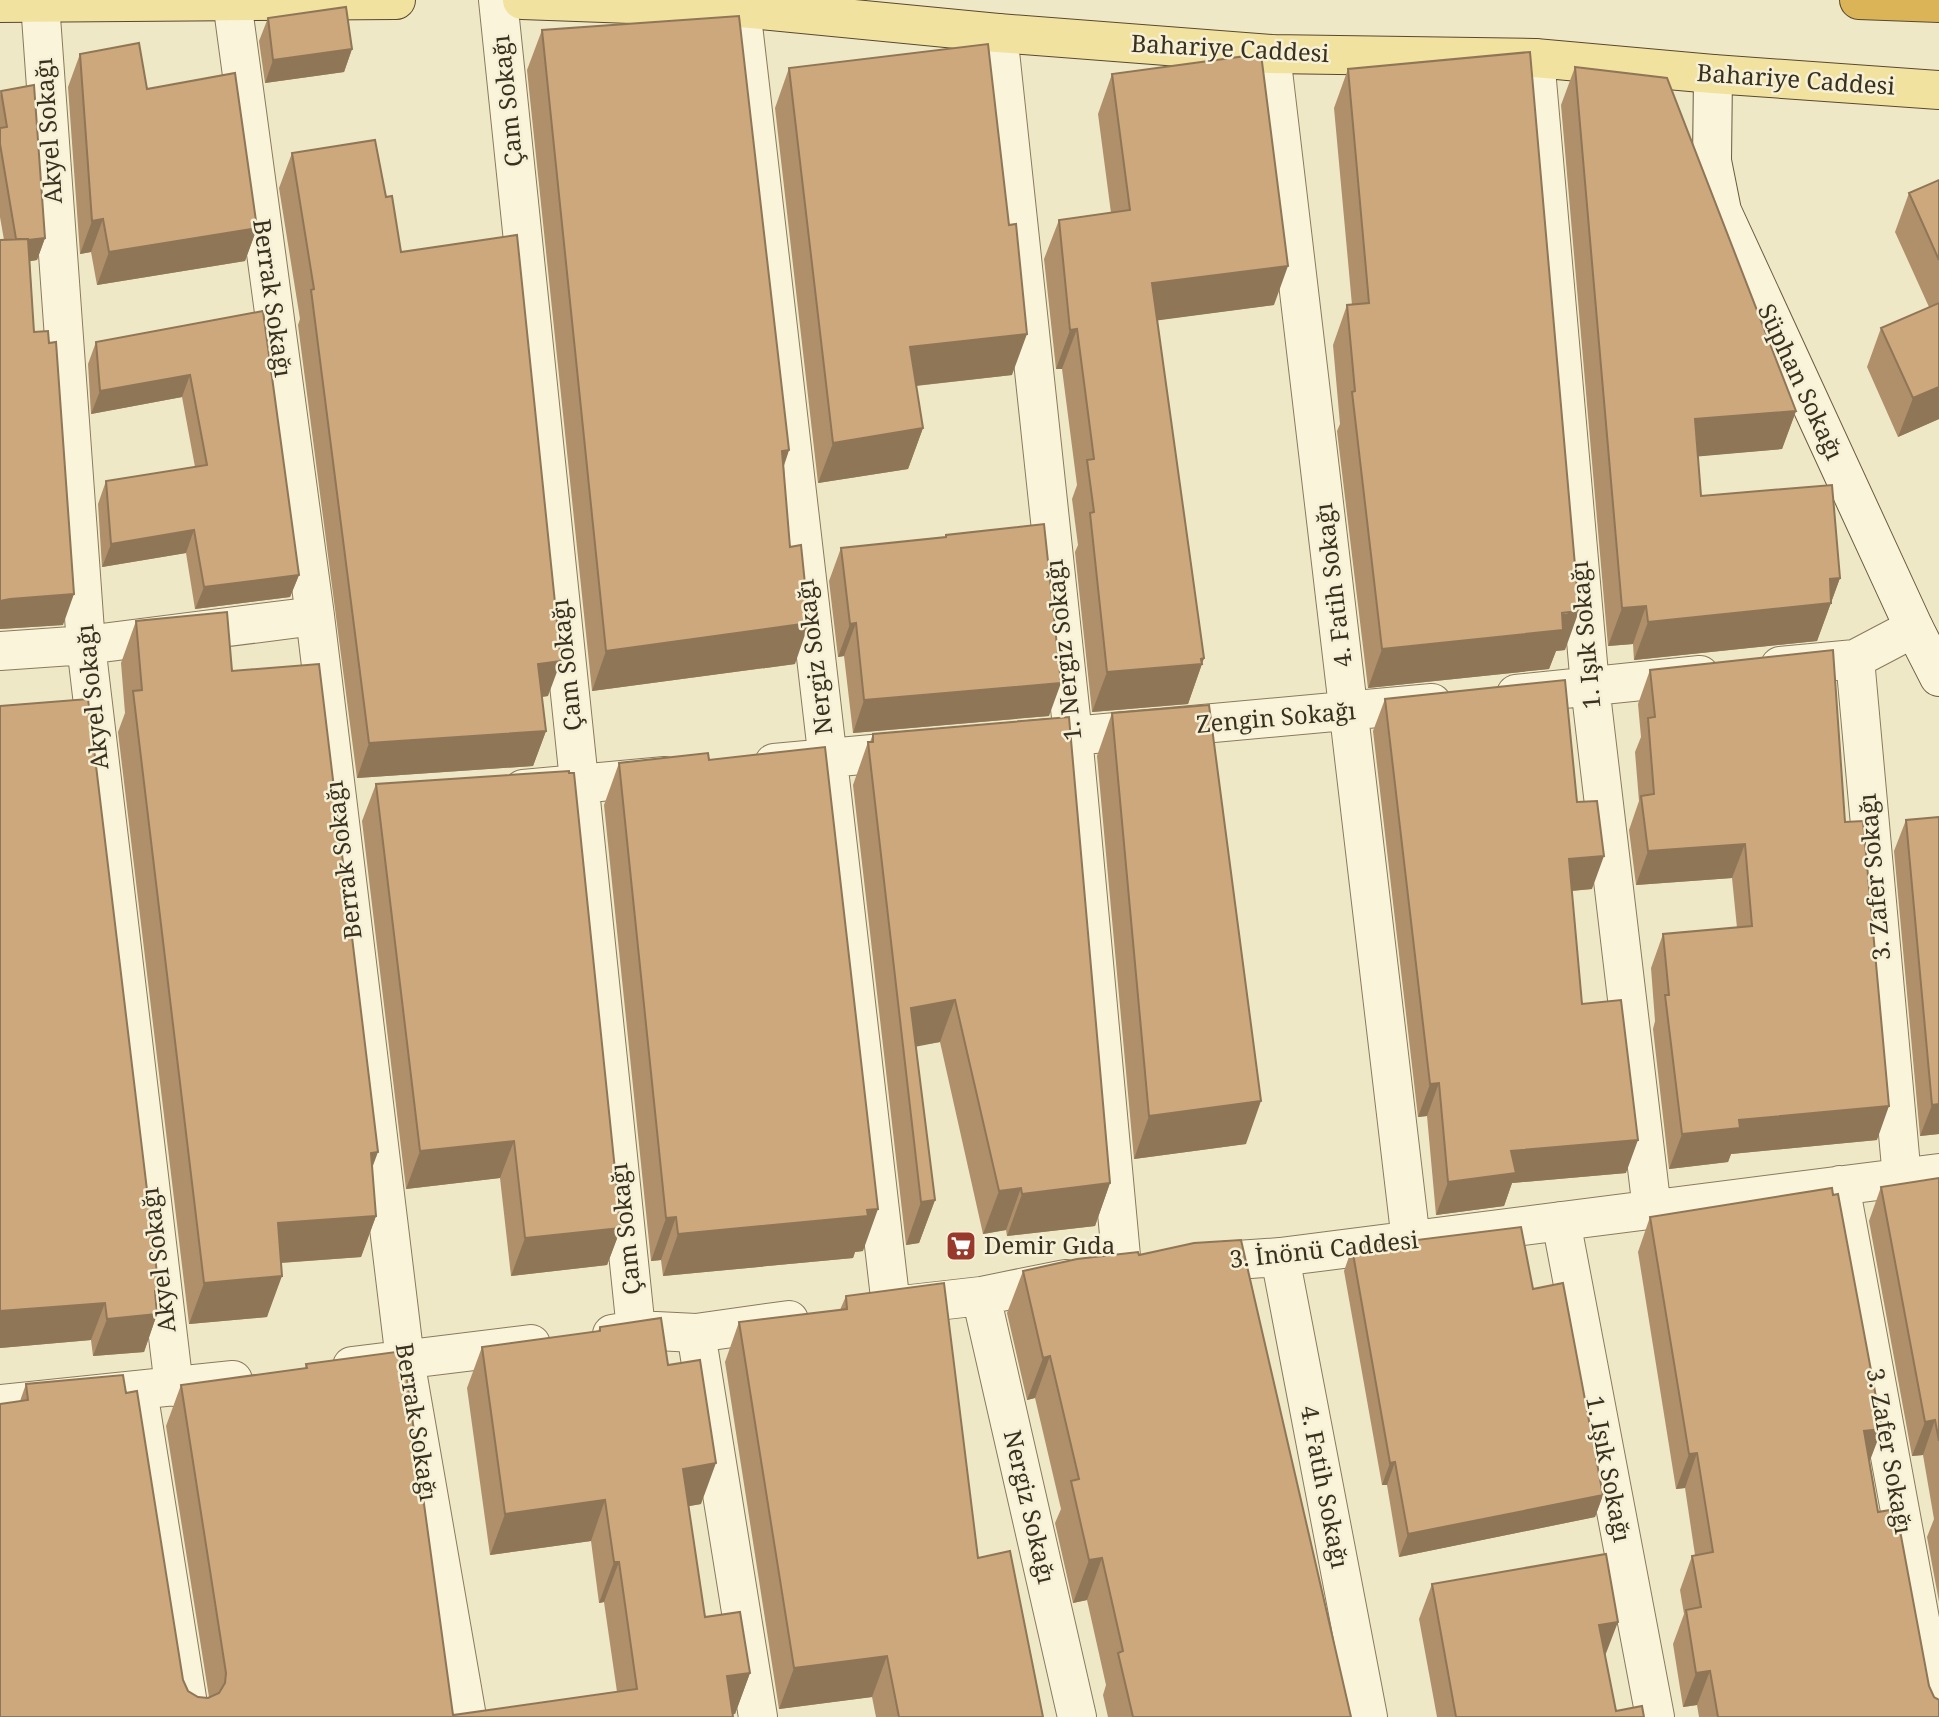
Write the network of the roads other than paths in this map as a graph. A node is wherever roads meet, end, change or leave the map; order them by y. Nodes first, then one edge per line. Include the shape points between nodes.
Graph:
1 (396, 0) edge
2 (498, 0) edge
3 (522, 0) edge
4 (1859, 0) edge
5 (232, 1) edge
6 (0, 3) edge
7 (40, 3) junction
8 (1939, 3) edge
9 (741, 8) junction
10 (998, 33) junction
11 (1271, 54) junction
12 (1535, 58) junction
13 (1713, 74) junction
14 (1939, 90) edge
15 (315, 616) junction
16 (1914, 628) junction
17 (86, 645) junction
18 (0, 651) edge
19 (1855, 659) junction
20 (1939, 677) edge
21 (1590, 686) junction
22 (1349, 712) junction
23 (1073, 736) junction
24 (827, 757) junction
25 (744, 766) edge
26 (703, 771) edge
27 (580, 785) junction
28 (485, 792) edge
29 (377, 799) edge
30 (337, 801) junction
31 (1921, 1176) edge
32 (1840, 1185) junction
33 (1651, 1210) junction
34 (1561, 1221) junction
35 (1411, 1241) junction
36 (1280, 1257) junction
37 (1122, 1267) junction
38 (981, 1296) junction
39 (891, 1306) junction
40 (636, 1330) junction
41 (696, 1333) junction
42 (405, 1360) junction
43 (323, 1370) edge
44 (269, 1376) edge
45 (156, 1389) junction
46 (0, 1404) edge
47 (190, 1717) edge
48 (467, 1717) edge
49 (758, 1717) edge
50 (1077, 1717) edge
51 (1368, 1717) edge
52 (1655, 1717) edge
53 (1938, 1717) edge

1 - 5 main road
2 - 27 street, Çam Sokağı
3 - 9 main road, Bahariye Caddesi
4 - 8 highway
5 - 7 main road
5 - 15 street, Berrak Sokağı
6 - 7 main road
7 - 17 street, Akyel Sokağı
9 - 10 main road, Bahariye Caddesi
9 - 24 street, Nergiz Sokağı
10 - 11 main road, Bahariye Caddesi
10 - 23 street, 1. Nergiz Sokağı
11 - 12 main road, Bahariye Caddesi
11 - 22 street, 4. Fatih Sokağı
12 - 13 main road, Bahariye Caddesi
12 - 21 street, 1. Işık Sokağı
13 - 14 main road, Bahariye Caddesi
13 - 16 street, Süphan Sokağı via 1712,162 1722,211
15 - 17 street
15 - 30 street, Berrak Sokağı
16 - 19 street, Zengin Sokağı
16 - 20 street, Süphan Sokağı
17 - 18 street
17 - 45 street, Akyel Sokağı
19 - 21 street, Zengin Sokağı
19 - 31 street, 3. Zafer Sokağı
21 - 22 street, Zengin Sokağı
21 - 33 street, 1. Işık Sokağı
22 - 23 street, Zengin Sokağı
22 - 35 street, 4. Fatih Sokağı
23 - 24 street, Zengin Sokağı
23 - 37 street, 1. Nergiz Sokağı
24 - 25 street, Zengin Sokağı
24 - 39 street, Nergiz Sokağı
26 - 27 street
27 - 28 street
27 - 40 street, Çam Sokağı
29 - 30 street
30 - 42 street, Berrak Sokağı
31 - 32 street, 3. İnönü Caddesi
32 - 33 street, 3. İnönü Caddesi
32 - 53 street, 3. Zafer Sokağı
33 - 34 street, 3. İnönü Caddesi
34 - 35 street, 3. İnönü Caddesi
34 - 52 street, 1. Işık Sokağı
35 - 36 street, 3. İnönü Caddesi
36 - 37 street, 3. İnönü Caddesi
36 - 51 street, 4. Fatih Sokağı
37 - 38 street, 3. İnönü Caddesi
38 - 39 street, 3. İnönü Caddesi
38 - 50 street, Nergiz Sokağı
39 - 41 street, 3. İnönü Caddesi
40 - 41 street, 3. İnönü Caddesi
40 - 42 street, 3. İnönü Caddesi
41 - 49 street
42 - 43 street, 3. İnönü Caddesi
42 - 48 street, Berrak Sokağı
44 - 45 street
45 - 46 street
45 - 47 street, Akyel Sokağı

